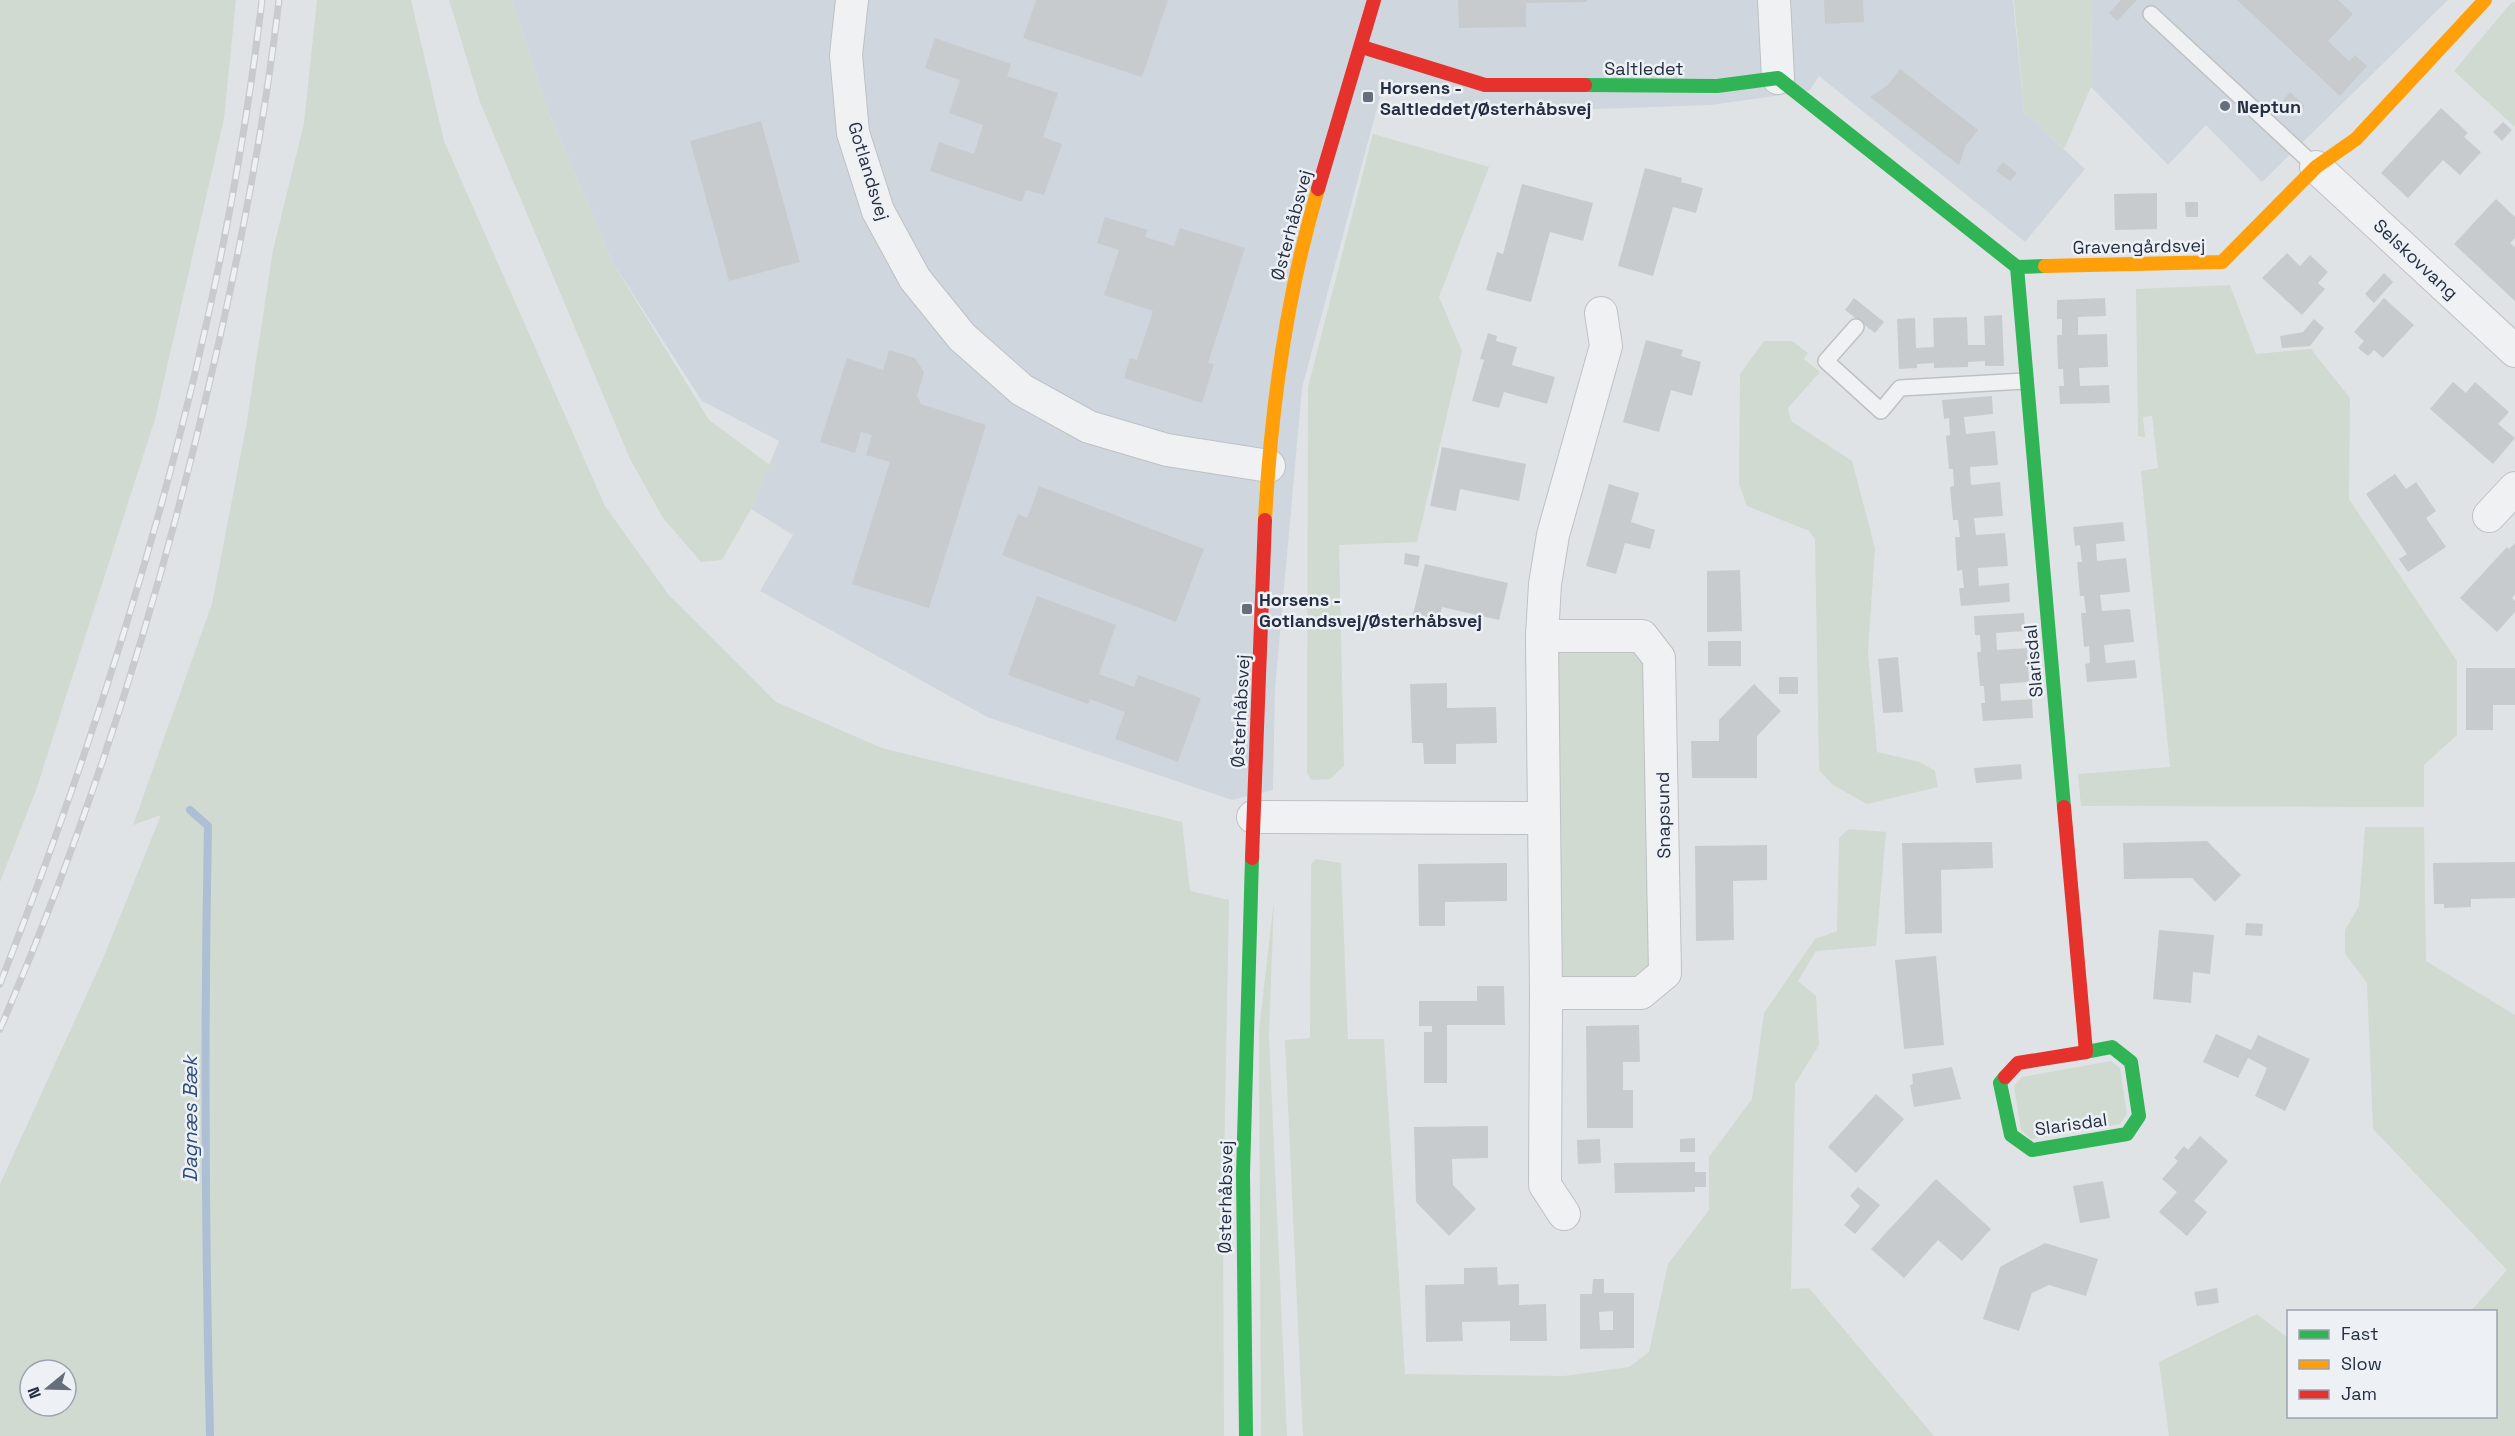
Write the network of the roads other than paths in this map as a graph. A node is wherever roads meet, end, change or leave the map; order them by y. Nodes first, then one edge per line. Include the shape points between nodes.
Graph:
1 (852, 0) edge
2 (1374, 0) edge
3 (1774, 0) edge
4 (2485, 0) edge
5 (2151, 14) dead end
6 (1362, 47) junction
7 (1778, 78) junction
8 (2316, 167) junction
9 (2017, 267) junction
10 (1601, 313) dead end
11 (1856, 327) dead end
12 (2515, 351) edge
13 (2025, 381) junction
14 (1269, 466) junction
15 (2515, 489) edge
16 (2489, 516) dead end
17 (1542, 636) junction
18 (1253, 817) junction
19 (1542, 818) junction
20 (1546, 993) junction
21 (2086, 1052) junction
22 (1564, 1214) dead end
23 (1246, 1436) edge

1 - 14 street, Gotlandsvej via 846,55 854,133 878,211 915,279 962,337 1022,390 1089,427 1167,450
2 - 6 street, Østerhåbsvej
3 - 7 street
4 - 8 street, Gravengårdsvej via 2355,140
5 - 8 lane
6 - 7 street, Saltledet via 1485,85 1717,86
6 - 14 street, Østerhåbsvej via 1296,278 1283,337
7 - 9 street
8 - 9 street, Gravengårdsvej via 2222,262
8 - 12 street, Selskovvang
9 - 13 street, Slarisdal
10 - 17 street via 1606,346 1553,535
11 - 13 lane via 1826,361 1881,411 1900,388
13 - 21 street, Slarisdal
14 - 18 street, Østerhåbsvej
15 - 16 street
17 - 19 street
17 - 20 street, Snapsund via 1642,636 1659,658 1664,832 1665,973 1641,993
18 - 19 street
18 - 23 street, Østerhåbsvej via 1244,1100 1242,1313
19 - 20 street
20 - 22 street via 1545,1185
21 - 21 street, Slarisdal via 2018,1063 2000,1083 2011,1135 2032,1150 2127,1134 2139,1116 2131,1062 2112,1047

